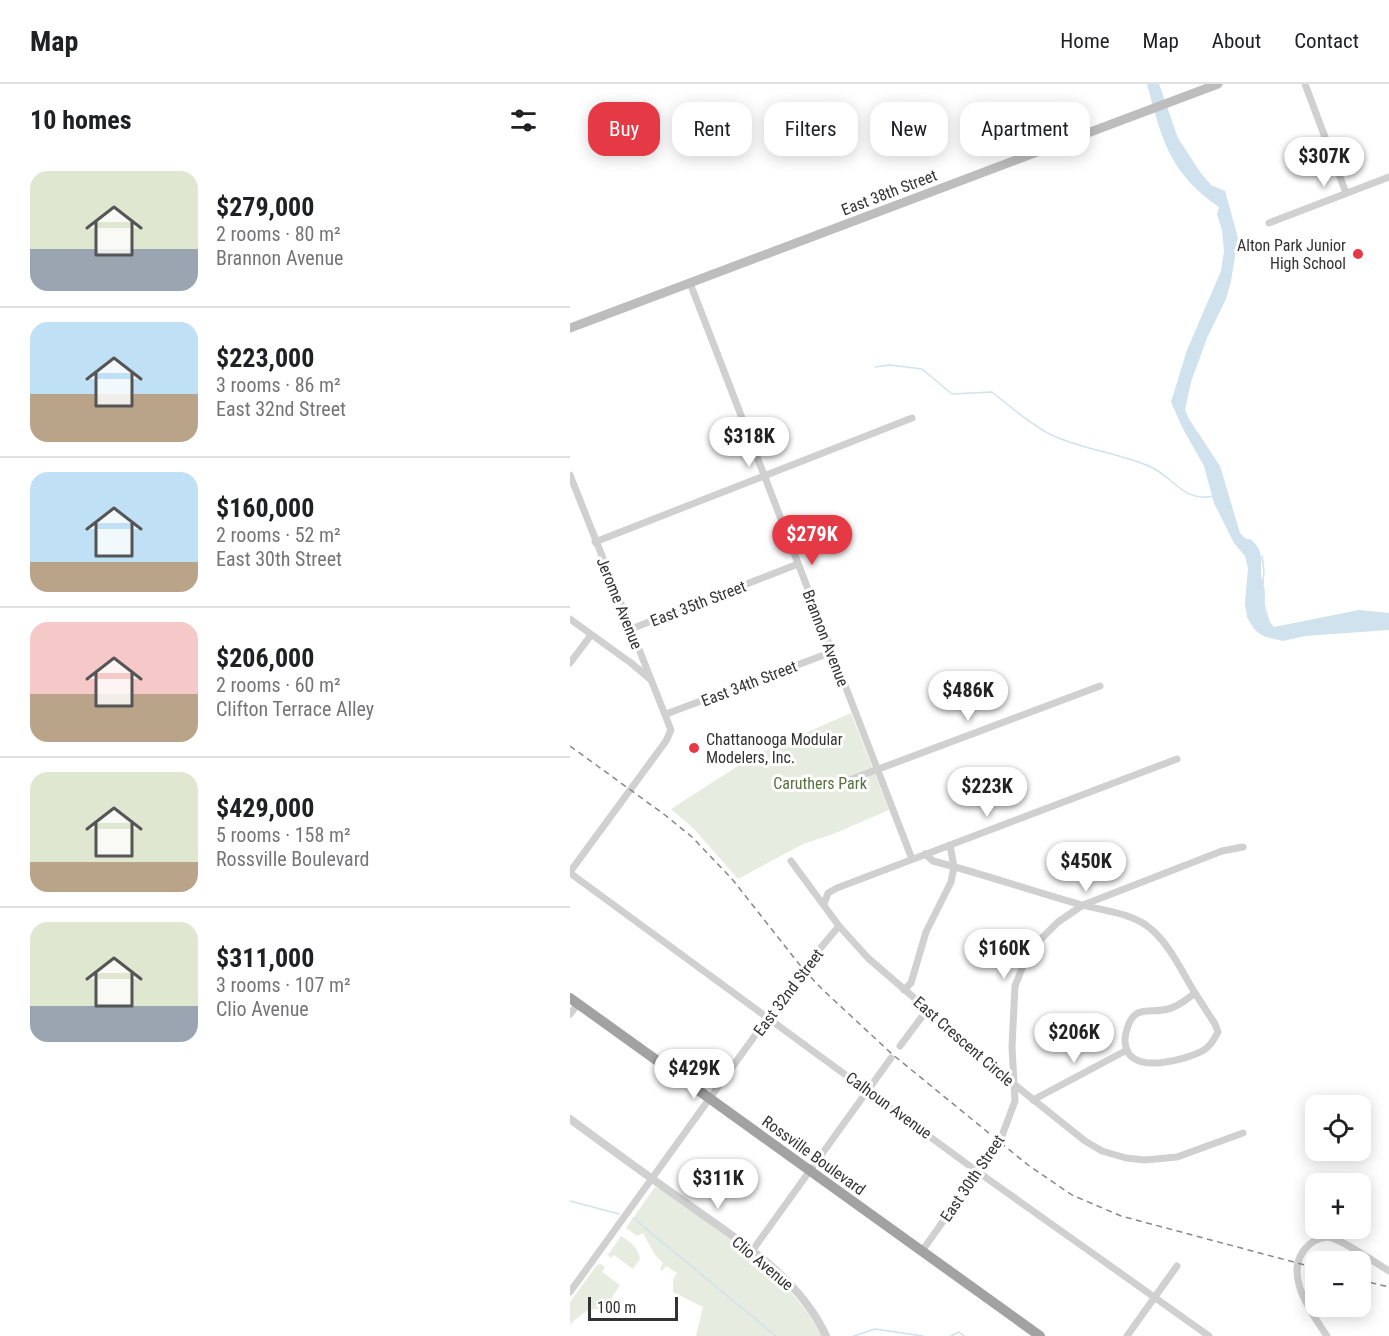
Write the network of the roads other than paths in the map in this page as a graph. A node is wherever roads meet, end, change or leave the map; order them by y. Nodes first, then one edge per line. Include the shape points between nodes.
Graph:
1 (1218, 84) edge
2 (1305, 84) edge
3 (1389, 177) edge
4 (1346, 193) junction
5 (1269, 223) dead end
6 (690, 283) junction
7 (570, 328) edge
8 (912, 418) dead end
9 (570, 475) edge
10 (764, 476) junction
11 (595, 542) junction
12 (798, 564) junction
13 (570, 619) edge
14 (632, 629) junction
15 (591, 635) junction
16 (832, 652) junction
17 (570, 663) edge
18 (652, 681) junction
19 (1100, 686) dead end
20 (666, 714) junction
21 (1177, 759) dead end
22 (876, 769) junction
23 (844, 782) dead end
24 (950, 845) junction
25 (1244, 847) dead end
26 (925, 854) junction
27 (912, 859) junction
28 (791, 861) dead end
29 (954, 867) junction
30 (570, 873) edge
31 (824, 904) junction
32 (1083, 905) junction
33 (839, 926) junction
34 (904, 990) junction
35 (1195, 993) junction
36 (574, 1001) edge
37 (927, 1010) junction
38 (570, 1014) edge
39 (768, 1017) junction
40 (900, 1046) dead end
41 (1127, 1050) junction
42 (891, 1058) dead end
43 (1015, 1085) junction
44 (867, 1090) junction
45 (710, 1099) junction
46 (1033, 1100) junction
47 (570, 1119) edge
48 (1243, 1133) dead end
49 (810, 1170) junction
50 (978, 1172) junction
51 (652, 1179) junction
52 (752, 1251) junction
53 (922, 1251) junction
54 (1177, 1266) dead end
55 (1389, 1271) edge
56 (570, 1292) edge
57 (1154, 1296) junction
58 (826, 1336) edge
59 (1040, 1336) edge
60 (1126, 1336) edge
61 (1209, 1336) edge
62 (1327, 1336) edge

1 - 6 main road, East 38th Street
2 - 4 street
3 - 4 street
4 - 5 street
6 - 7 main road, East 38th Street
6 - 10 street, Brannon Avenue
8 - 10 street
9 - 11 street, Jerome Avenue
10 - 11 street
10 - 12 street, Brannon Avenue
11 - 14 street, Jerome Avenue
12 - 14 street, East 35th Street
12 - 16 street, Brannon Avenue
13 - 15 street
14 - 18 street, Jerome Avenue
15 - 17 street
15 - 18 street
16 - 20 street, East 34th Street
16 - 22 street, Brannon Avenue
18 - 20 street, Jerome Avenue
19 - 22 street
20 - 30 street, Jerome Avenue via 671,730 666,741
21 - 24 street
22 - 23 street
22 - 27 street, Brannon Avenue
24 - 26 street
24 - 29 street
25 - 32 street, East 30th Street via 1222,851
26 - 27 street
26 - 29 street via 933,861
27 - 31 street via 837,888 828,894
28 - 31 street, East Crescent Circle
29 - 32 street
29 - 34 street via 951,882 926,932 911,983
30 - 39 street, Calhoun Avenue
31 - 33 street, East Crescent Circle
32 - 35 street via 1122,914 1150,927
32 - 43 street, East 30th Street via 1044,935 1022,966 1015,986 1013,1012
33 - 34 street, East Crescent Circle
33 - 39 street, East 32nd Street
34 - 37 street, East Crescent Circle
35 - 41 street via 1168,1010 1133,1016 1125,1035
35 - 41 street via 1218,1032 1206,1049 1172,1061 1144,1064
36 - 38 street
36 - 45 highway, Rossville Boulevard
37 - 40 street
37 - 43 street, East Crescent Circle
39 - 44 street, Calhoun Avenue
39 - 45 street, East 32nd Street
41 - 46 street
42 - 44 street
43 - 46 street, East Crescent Circle
43 - 50 street, East 30th Street via 1015,1101 1000,1141
44 - 49 street
44 - 50 street, Calhoun Avenue
45 - 49 highway, Rossville Boulevard
45 - 51 street, East 32nd Street
46 - 48 street, East Crescent Circle via 1085,1141 1126,1158 1177,1157
47 - 51 street, Clio Avenue
49 - 52 street
49 - 53 highway, Rossville Boulevard
50 - 53 street, East 30th Street
50 - 57 street, Calhoun Avenue
51 - 52 street, Clio Avenue
51 - 56 street, East 32nd Street
52 - 58 street, Clio Avenue via 803,1298
53 - 59 highway, Rossville Boulevard
54 - 57 street
55 - 62 street via 1332,1238 1307,1246 1299,1263 1298,1286
57 - 60 street
57 - 61 street, Calhoun Avenue

